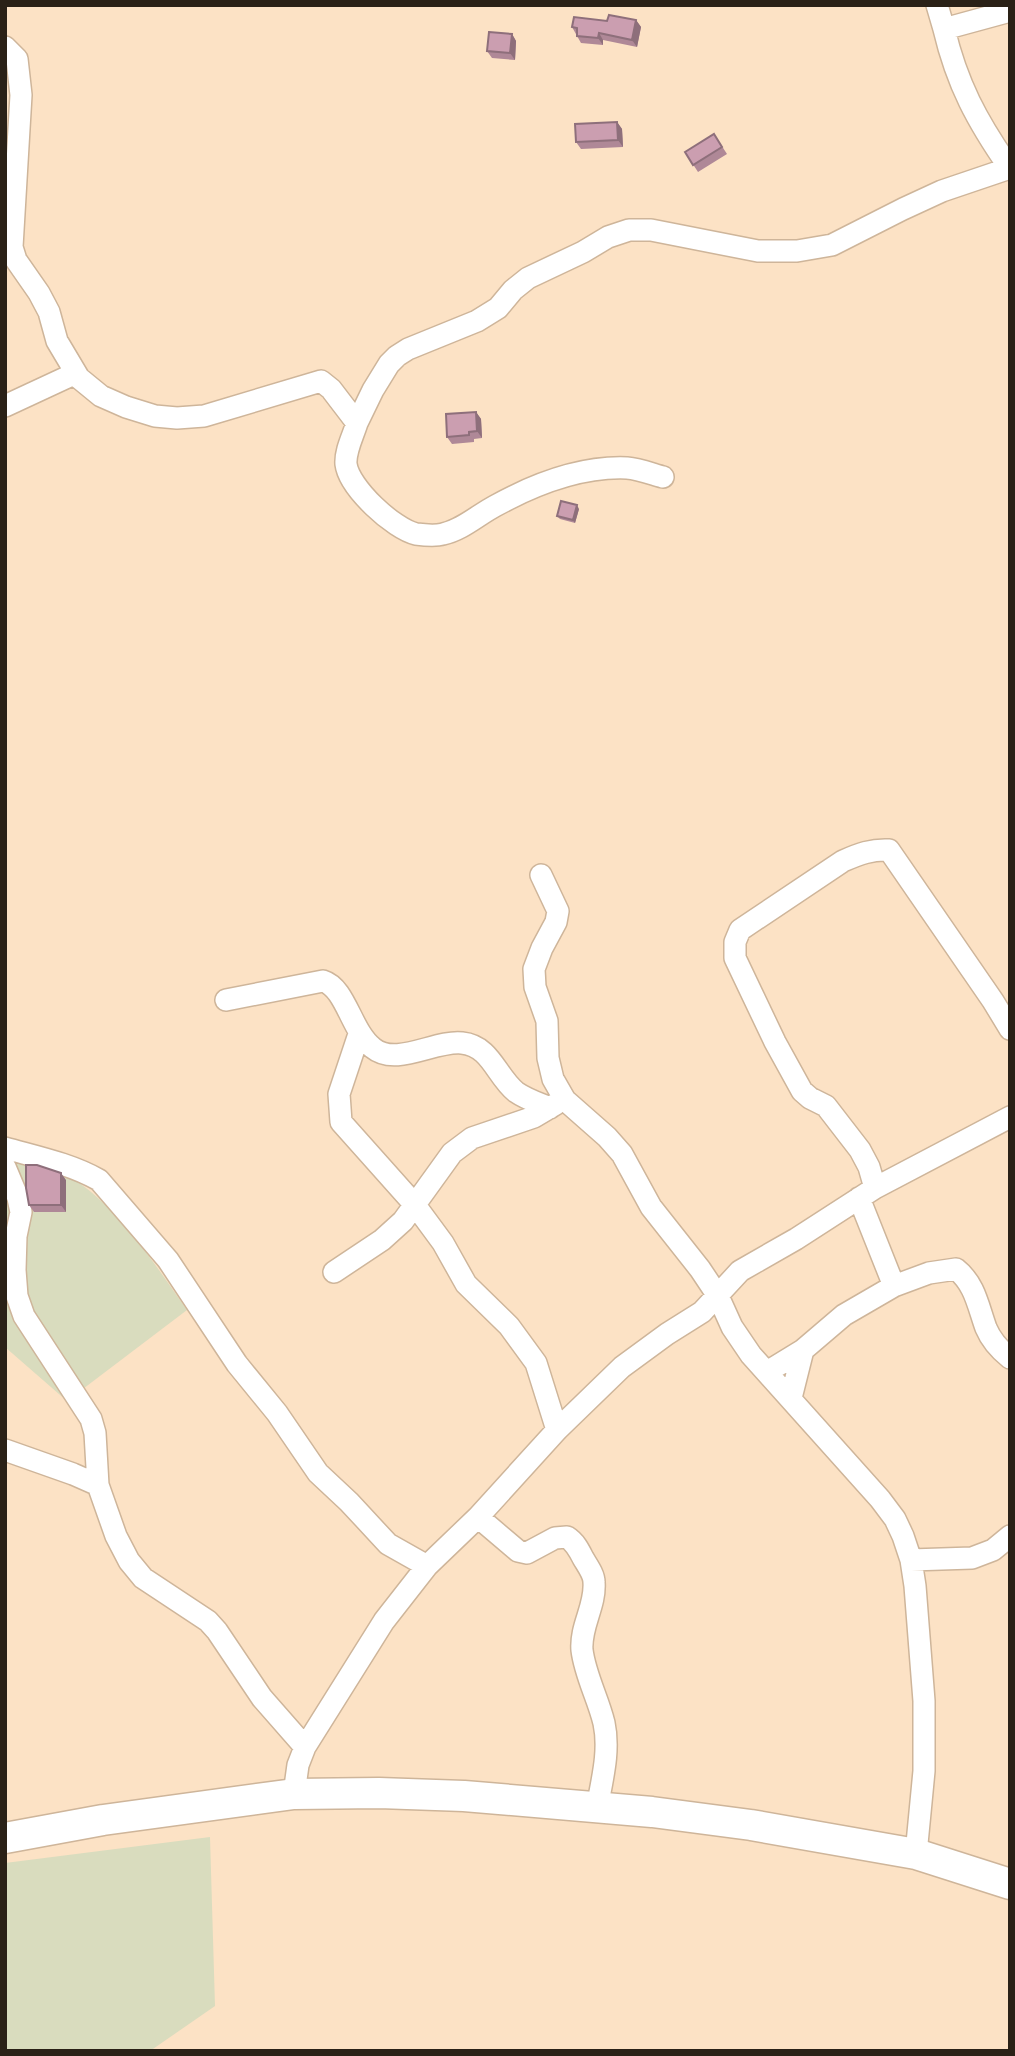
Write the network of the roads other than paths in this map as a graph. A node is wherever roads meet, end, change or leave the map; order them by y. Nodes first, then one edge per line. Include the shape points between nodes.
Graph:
1 (937, 5) edge
2 (1010, 11) edge
3 (944, 29) junction
4 (5, 47) edge
5 (1009, 167) edge
6 (76, 373) junction
7 (5, 406) edge
8 (358, 423) junction
9 (663, 477) dead end
10 (541, 875) dead end
11 (226, 1000) dead end
12 (1010, 1029) edge
13 (359, 1034) junction
14 (557, 1104) junction
15 (1010, 1117) edge
16 (5, 1148) edge
17 (5, 1167) edge
18 (867, 1193) junction
19 (415, 1205) junction
20 (334, 1272) dead end
21 (894, 1286) junction
22 (718, 1296) junction
23 (803, 1350) junction
24 (1010, 1359) edge
25 (766, 1372) junction
26 (791, 1398) junction
27 (557, 1430) junction
28 (5, 1450) edge
29 (98, 1485) junction
30 (478, 1517) junction
31 (1010, 1536) edge
32 (911, 1560) junction
33 (427, 1566) junction
34 (305, 1747) junction
35 (294, 1794) junction
36 (597, 1808) junction
37 (5, 1838) edge
38 (916, 1854) junction
39 (1010, 1884) edge

1 - 3 street
2 - 3 street
3 - 5 street via 971,108
4 - 6 street via 17,59 21,95 12,247 49,312 57,341
5 - 8 street via 942,191 832,245 758,251 651,230 629,230 608,237 528,278 498,308 477,321 397,356 373,390
6 - 7 street
6 - 8 street via 101,396 155,416 177,418 204,416 321,381
8 - 9 street via 348,448 349,475 377,510 416,534 455,531 527,489 565,476 630,468
10 - 14 street via 558,911 534,969 547,1020
11 - 13 street via 331,983
12 - 18 street via 888,850 843,861 740,930 735,958 775,1042 802,1091 826,1106 860,1150 869,1167
13 - 14 street via 375,1050 391,1055 450,1044 477,1047 514,1091 527,1099
13 - 19 street via 339,1094 341,1122
14 - 19 street via 472,1138 452,1153
14 - 22 street via 607,1137 622,1154 659,1219
15 - 18 street
16 - 33 street via 99,1180 169,1260 237,1364 318,1473 388,1544
17 - 29 street via 21,1212 16,1236 17,1296 24,1316 91,1419
18 - 21 street
18 - 22 street via 740,1271
19 - 20 street via 382,1240
19 - 27 street via 467,1284 509,1326 536,1363
21 - 23 street via 844,1315
21 - 24 street via 956,1269 975,1293 987,1330
22 - 25 street via 732,1327
22 - 27 street via 622,1367
23 - 25 street
23 - 26 street
25 - 26 street
26 - 32 street via 895,1519
27 - 30 street
28 - 29 street
29 - 34 street via 129,1561 143,1578 208,1621 262,1698
30 - 33 street
30 - 36 street via 518,1551 527,1553 555,1538 567,1537 594,1580 582,1648 604,1725 606,1758
31 - 32 street via 993,1550 972,1558
32 - 38 street via 924,1701 924,1771
33 - 34 street via 384,1620
34 - 35 street
35 - 36 street via 464,1796
35 - 37 street
36 - 38 street via 751,1825
38 - 39 street

